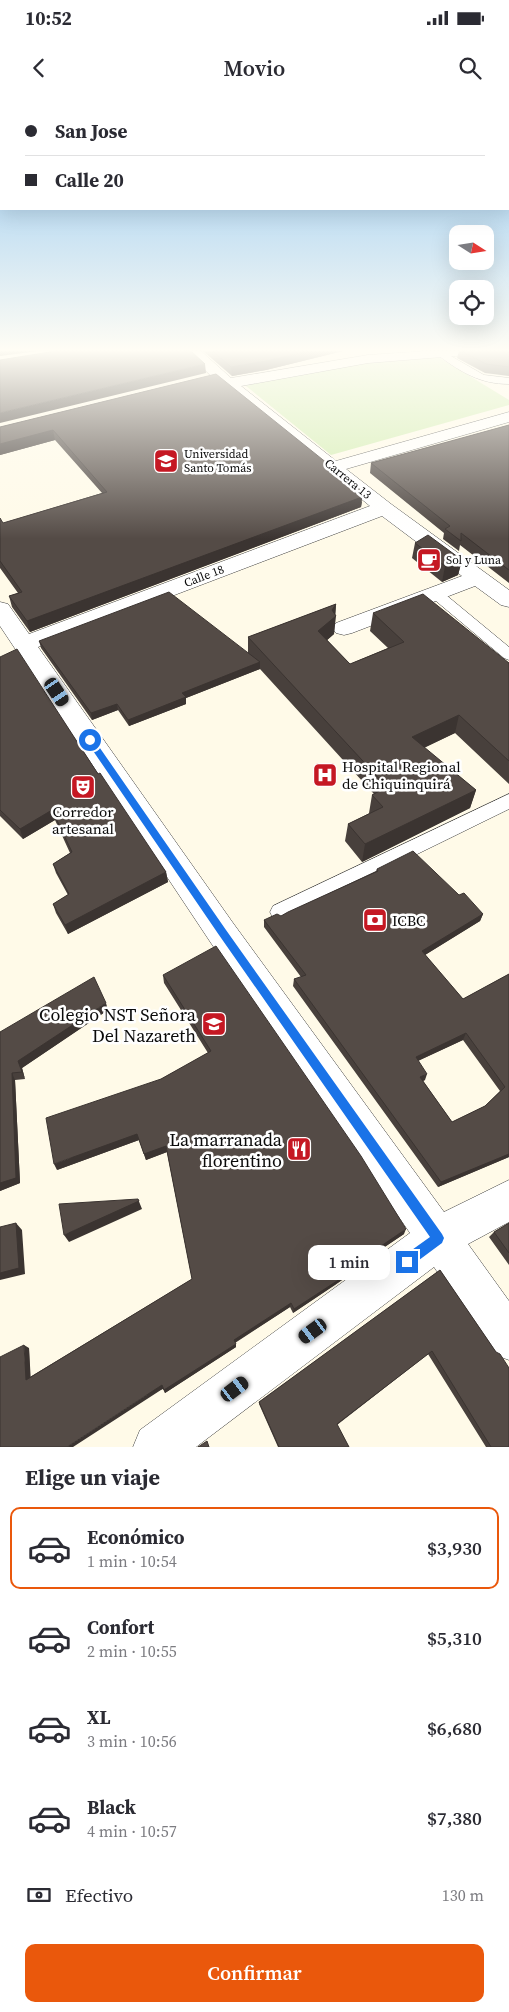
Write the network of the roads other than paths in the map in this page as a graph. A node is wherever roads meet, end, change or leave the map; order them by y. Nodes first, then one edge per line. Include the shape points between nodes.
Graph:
1 (267, 414) edge
2 (509, 416) edge
3 (333, 467) junction
4 (384, 508) junction
5 (478, 577) junction
6 (435, 593) junction
7 (509, 600) edge
8 (0, 609) edge
9 (344, 628) dead end
10 (24, 644) junction
11 (509, 655) edge
12 (509, 800) edge
13 (280, 912) dead end
14 (509, 1200) edge
15 (438, 1238) junction
16 (509, 1338) edge
17 (157, 1447) edge

1 - 3 street, Carrera 13
2 - 3 street
3 - 4 street, Carrera 13
4 - 5 street, Carrera 13
4 - 10 street, Calle 18
5 - 6 street
5 - 7 street, Carrera 13
6 - 9 street
6 - 11 lane
8 - 10 street
10 - 15 street
12 - 13 lane
14 - 15 street
15 - 16 street
15 - 17 street

